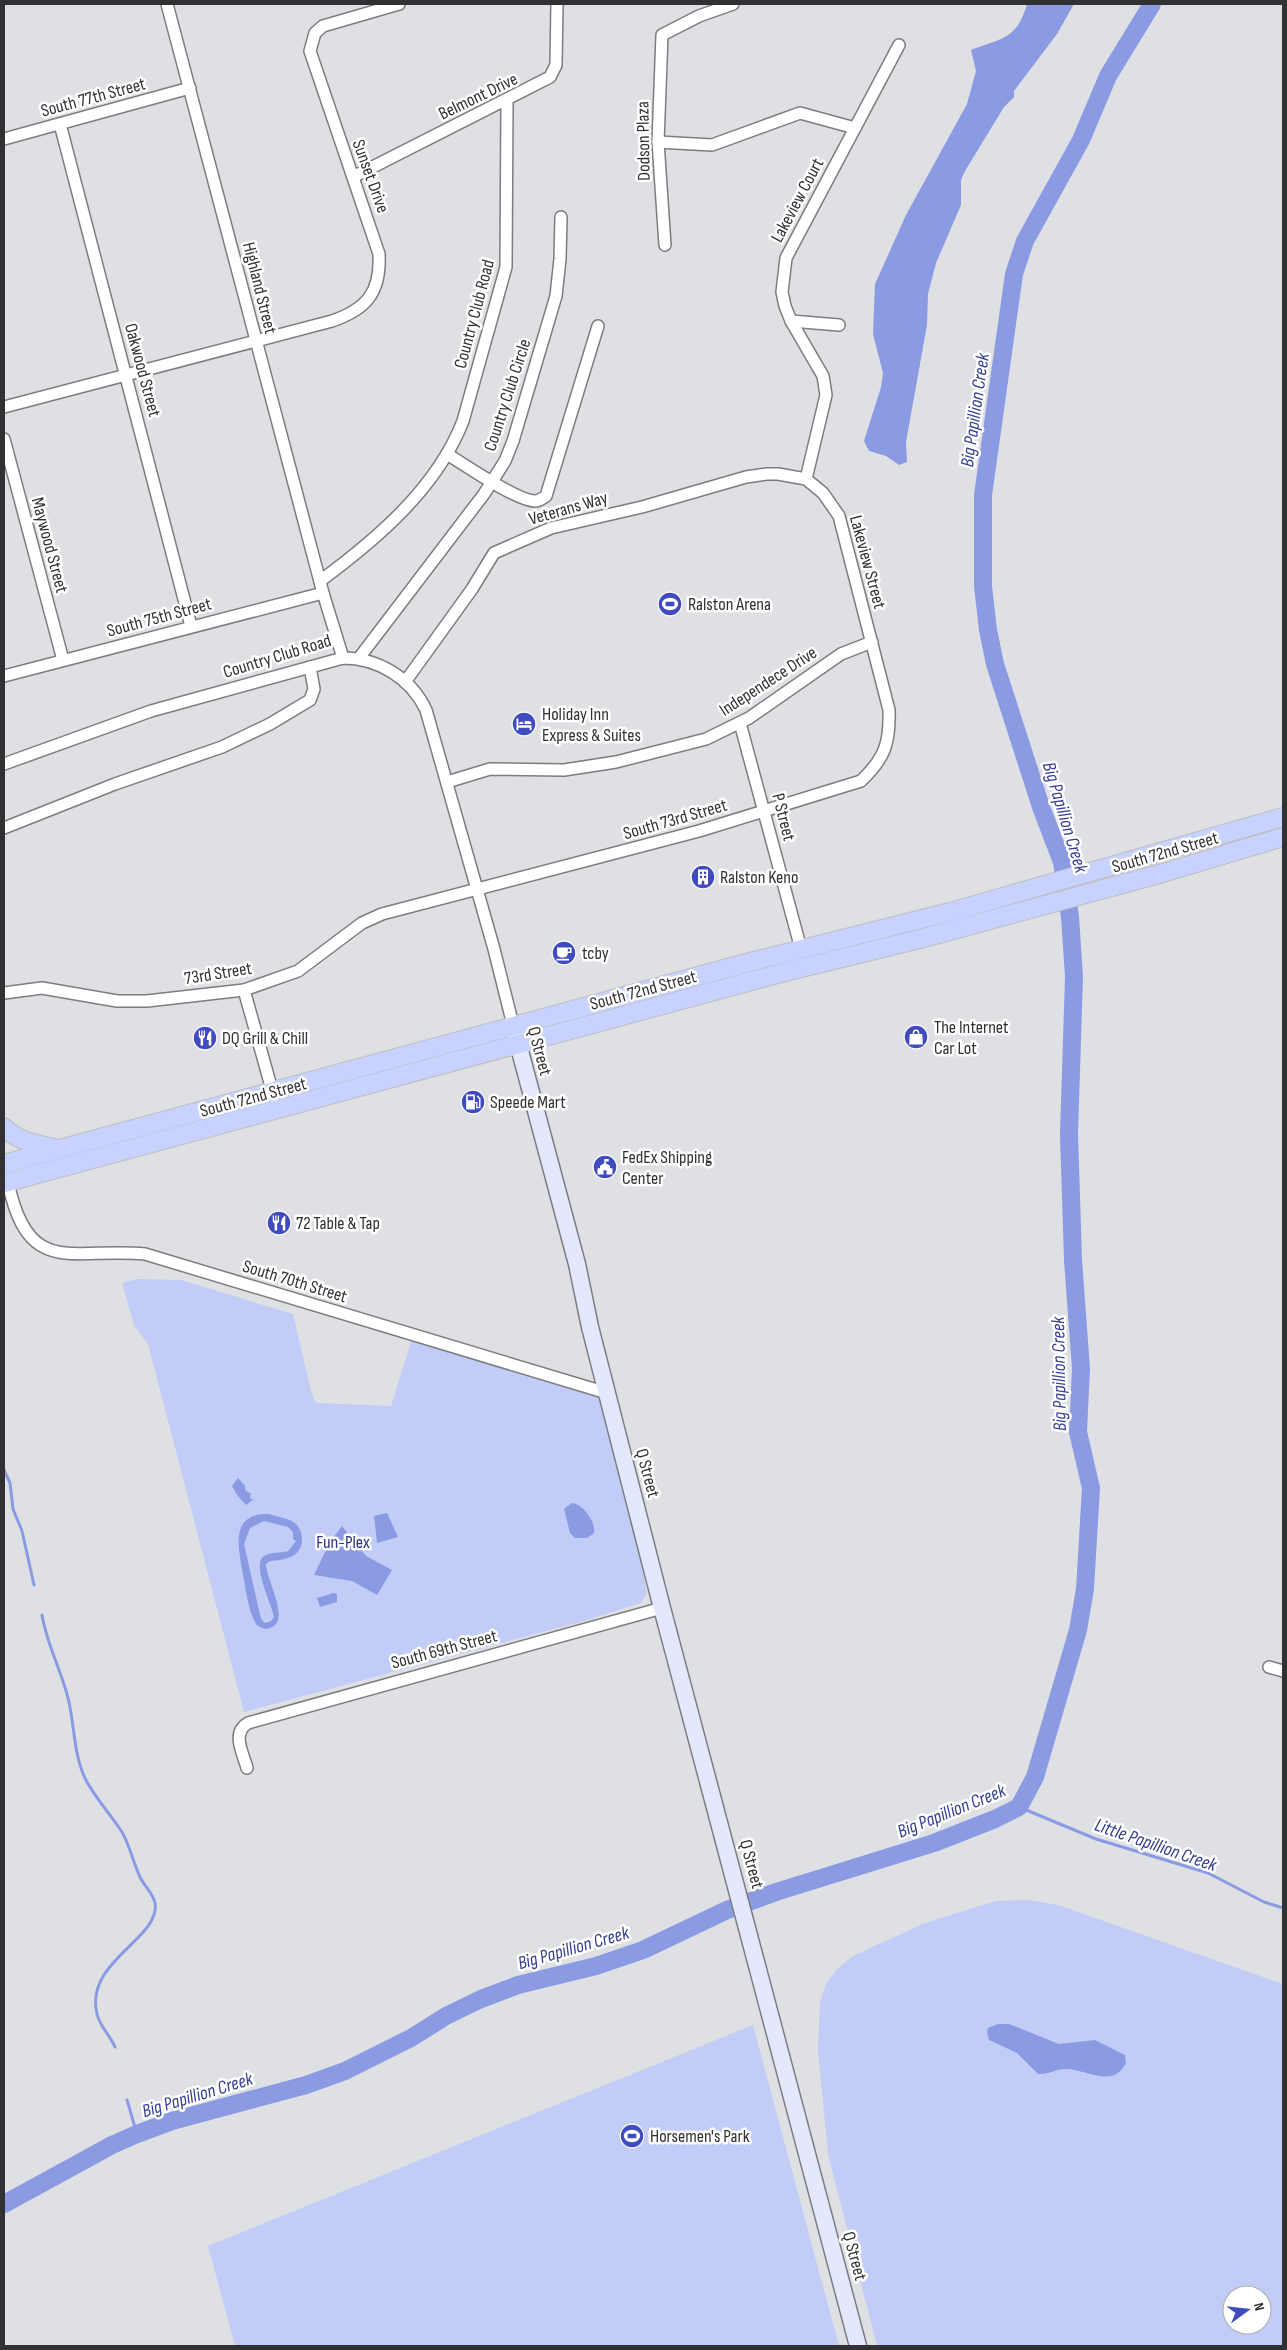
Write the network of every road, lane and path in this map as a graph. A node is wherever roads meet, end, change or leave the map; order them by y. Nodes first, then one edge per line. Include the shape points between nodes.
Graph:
1 (167, 4) edge
2 (399, 4) edge
3 (557, 4) edge
4 (733, 4) edge
5 (377, 7) edge
6 (900, 45) dead end
7 (190, 88) junction
8 (506, 101) junction
9 (60, 124) junction
10 (855, 128) junction
11 (4, 139) edge
12 (658, 142) junction
13 (353, 177) junction
14 (561, 216) dead end
15 (665, 245) dead end
16 (791, 321) junction
17 (839, 325) dead end
18 (598, 326) dead end
19 (256, 340) junction
20 (126, 375) junction
21 (4, 407) edge
22 (4, 439) edge
23 (447, 454) junction
24 (806, 479) junction
25 (492, 482) junction
26 (320, 581) junction
27 (323, 593) junction
28 (191, 626) junction
29 (872, 642) junction
30 (343, 658) junction
31 (360, 658) junction
32 (63, 660) junction
33 (310, 667) junction
34 (4, 676) edge
35 (406, 682) junction
36 (740, 723) junction
37 (4, 764) edge
38 (876, 766) joint
39 (447, 782) junction
40 (765, 811) junction
41 (1283, 818) edge
42 (4, 828) edge
43 (1283, 837) edge
44 (477, 890) junction
45 (801, 949) junction
46 (723, 989) junction
47 (244, 990) junction
48 (4, 993) edge
49 (513, 1025) junction
50 (517, 1044) junction
51 (272, 1091) junction
52 (277, 1109) junction
53 (4, 1127) edge
54 (60, 1149) junction
55 (5, 1174) edge
56 (607, 1392) junction
57 (662, 1608) junction
58 (1269, 1667) dead end
59 (1283, 1671) edge
60 (247, 1768) dead end
61 (858, 2346) edge

1 - 7 street, Highland Street
2 - 5 street, Sunset Drive
3 - 8 street, Belmont Drive via 554,72 544,82
4 - 12 street, Dodson Plaza via 699,16 662,36
5 - 13 street, Sunset Drive via 323,26 315,33 310,51
6 - 10 street, Lakeview Court
7 - 9 street, South 77th Street
7 - 19 street, Highland Street
8 - 13 street, Belmont Drive
8 - 23 street, Country Club Road via 506,267 463,421
9 - 11 street, South 77th Street
9 - 20 street, Oakwood Street
10 - 12 street via 800,113 712,145
10 - 16 street, Lakeview Court via 786,258 782,292
12 - 15 street, Dodson Plaza
13 - 19 street, Sunset Drive via 379,254 380,270 374,291 349,315
14 - 25 street, Country Club Circle via 556,296 513,441
16 - 17 street
16 - 24 street, Lakeview Court via 823,376 826,395
18 - 25 street via 546,496 536,501
19 - 20 street, Sunset Drive
19 - 26 street, Highland Street
20 - 21 street, Sunset Drive
20 - 28 street, Oakwood Street
22 - 32 street, Maywood Street
23 - 25 street
23 - 26 street, Country Club Road via 391,524
24 - 29 street, Lakeview Street via 823,493 839,516
24 - 35 street, Veterans Way via 778,474 746,477 642,507 551,528 515,542 494,553 472,590
25 - 31 street, Country Club Circle
26 - 27 street, Country Club Road
27 - 28 street, South 75th Street
27 - 30 street, Country Club Road
28 - 32 street, South 75th Street
29 - 36 street, Independece Drive via 841,654
29 - 38 street, Lakeview Street via 889,710 890,731 884,753
30 - 31 street, Q Street
30 - 33 street, Country Club Road
31 - 35 street, Q Street
32 - 34 street, South 75th Street
33 - 37 street, Country Club Road via 151,711
33 - 42 street via 314,689 310,700 244,737
35 - 39 street, Q Street via 426,710
36 - 39 street, Independece Drive via 706,739 616,762 564,770 490,770
36 - 40 street, P Street
38 - 40 street, South 73rd Street via 861,781
39 - 44 street, Q Street
40 - 44 street, South 73rd Street
40 - 45 street, P Street
41 - 45 main road, South 72nd Street
43 - 46 main road, South 72nd Street via 1022,911
44 - 47 street, 73rd Street via 382,914 362,923 298,971
44 - 49 street, Q Street
45 - 46 main road via 793,959 739,975
45 - 49 main road, South 72nd Street
46 - 50 main road, South 72nd Street
47 - 48 street, 73rd Street via 147,1001 117,1001 42,988
47 - 51 street
49 - 50 main road, Q Street
49 - 51 main road, South 72nd Street
50 - 52 main road, South 72nd Street
50 - 56 main road, Q Street via 577,1264
51 - 52 street
51 - 54 main road, South 72nd Street
52 - 55 main road, South 72nd Street
53 - 54 main road via 18,1139
54 - 55 main road, South 72nd Street
55 - 56 street, South 70th Street via 22,1224 51,1250 67,1254 145,1254
56 - 57 main road, Q Street
57 - 60 street, South 69th Street via 248,1723 239,1731 238,1738
57 - 61 main road, Q Street
58 - 59 street

